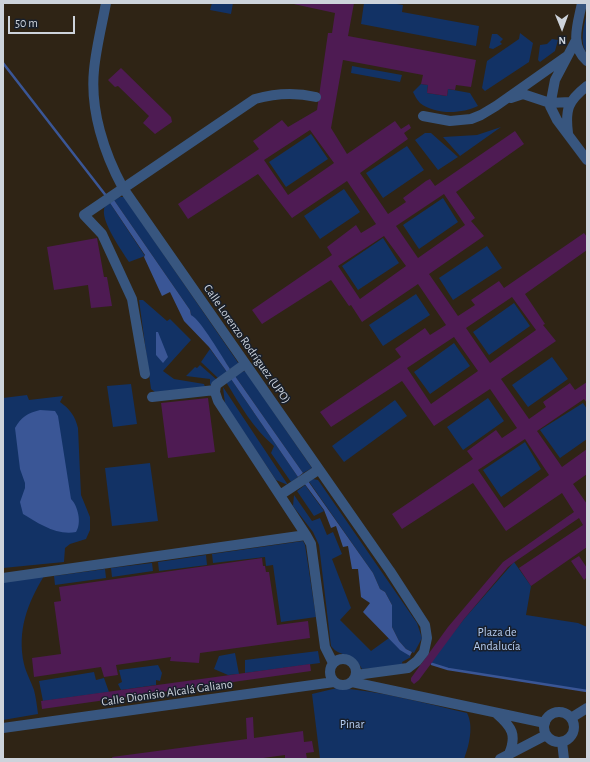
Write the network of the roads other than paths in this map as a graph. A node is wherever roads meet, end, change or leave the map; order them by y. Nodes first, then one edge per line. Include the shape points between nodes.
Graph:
1 (106, 3) edge
2 (582, 3) edge
3 (575, 42) junction
4 (566, 56) junction
5 (587, 61) edge
6 (587, 86) edge
7 (316, 97) dead end
8 (502, 102) junction
9 (570, 102) junction
10 (550, 103) junction
11 (423, 116) dead end
12 (568, 133) junction
13 (587, 160) edge
14 (123, 188) junction
15 (241, 367) junction
16 (145, 374) dead end
17 (215, 390) junction
18 (152, 396) dead end
19 (318, 470) junction
20 (280, 495) junction
21 (306, 535) junction
22 (3, 578) edge
23 (333, 663) junction
24 (354, 679) junction
25 (334, 682) junction
26 (587, 708) edge
27 (497, 714) junction
28 (571, 718) junction
29 (545, 723) junction
30 (3, 728) edge
31 (546, 735) junction
32 (562, 742) junction
33 (510, 754) junction
34 (500, 759) edge
35 (564, 759) edge

1 - 14 street, Calle Lorenzo Rodríguez (UPO) via 94,70 94,91 105,149
2 - 3 street
3 - 4 street
3 - 5 street via 582,57
4 - 8 street
4 - 10 street via 555,80
6 - 9 street
7 - 14 street via 294,94 255,99
8 - 10 street via 523,94
8 - 11 street via 481,115 459,121 441,121
9 - 10 street
9 - 12 street
10 - 12 street via 557,120
12 - 13 street
14 - 15 street, Calle Lorenzo Rodríguez (UPO)
14 - 16 street via 84,215 102,234 132,299
15 - 17 street via 216,385
15 - 19 street, Calle Lorenzo Rodríguez (UPO)
17 - 18 street
17 - 20 street via 218,402
19 - 20 street
19 - 24 street, Calle Lorenzo Rodríguez (UPO) via 425,625 427,638 424,652 417,662 401,670
20 - 21 street
21 - 22 street
21 - 23 street via 311,544 325,647
23 - 24 street via 341,659 349,660 355,666
23 - 25 street via 329,671
24 - 25 street via 344,686
24 - 27 street
25 - 30 street, Calle Dionisio Alcalá Galiano
26 - 28 street
27 - 29 street
27 - 33 street via 514,735
28 - 29 street via 558,712 549,716
28 - 32 street via 573,733
29 - 31 street
31 - 32 street via 552,740
31 - 33 street
32 - 35 street
33 - 34 street

